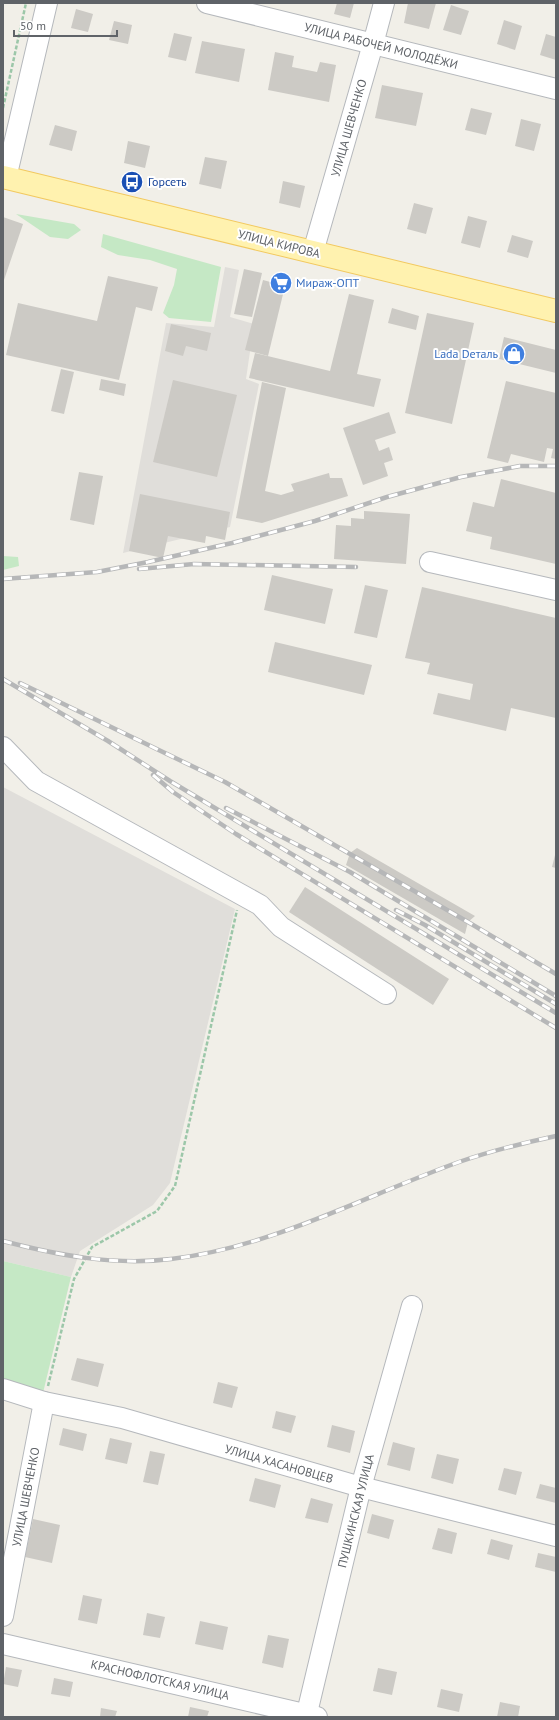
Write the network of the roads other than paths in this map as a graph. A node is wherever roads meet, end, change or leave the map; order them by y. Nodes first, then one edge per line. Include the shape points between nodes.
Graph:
1 (47, 3) edge
2 (207, 3) edge
3 (384, 3) edge
4 (373, 44) junction
5 (556, 89) edge
6 (5, 178) edge
7 (313, 252) junction
8 (556, 311) edge
9 (430, 562) dead end
10 (556, 590) edge
11 (3, 747) edge
12 (386, 994) dead end
13 (412, 1306) dead end
14 (3, 1389) edge
15 (44, 1402) junction
16 (361, 1487) junction
17 (556, 1536) edge
18 (3, 1616) edge
19 (3, 1644) edge
20 (310, 1716) edge

1 - 6 street
2 - 4 street, УЛИЦА РАБОЧЕЙ МОЛОДЁЖИ
3 - 4 street, УЛИЦА ШЕВЧЕНКО
4 - 5 street, УЛИЦА РАБОЧЕЙ МОЛОДЁЖИ
4 - 7 street, УЛИЦА ШЕВЧЕНКО
6 - 7 main road, УЛИЦА КИРОВА
7 - 8 main road, УЛИЦА КИРОВА
9 - 10 street
11 - 12 street via 36,781 260,905 281,927
13 - 16 street, ПУШКИНСКАЯ УЛИЦА
14 - 15 street, УЛИЦА ХАСАНОВЦЕВ
15 - 16 street, УЛИЦА ХАСАНОВЦЕВ via 122,1418
15 - 18 street, УЛИЦА ШЕВЧЕНКО
16 - 17 street, УЛИЦА ХАСАНОВЦЕВ
16 - 20 street, ПУШКИНСКАЯ УЛИЦА
19 - 20 street, КРАСНОФЛОТСКАЯ УЛИЦА

